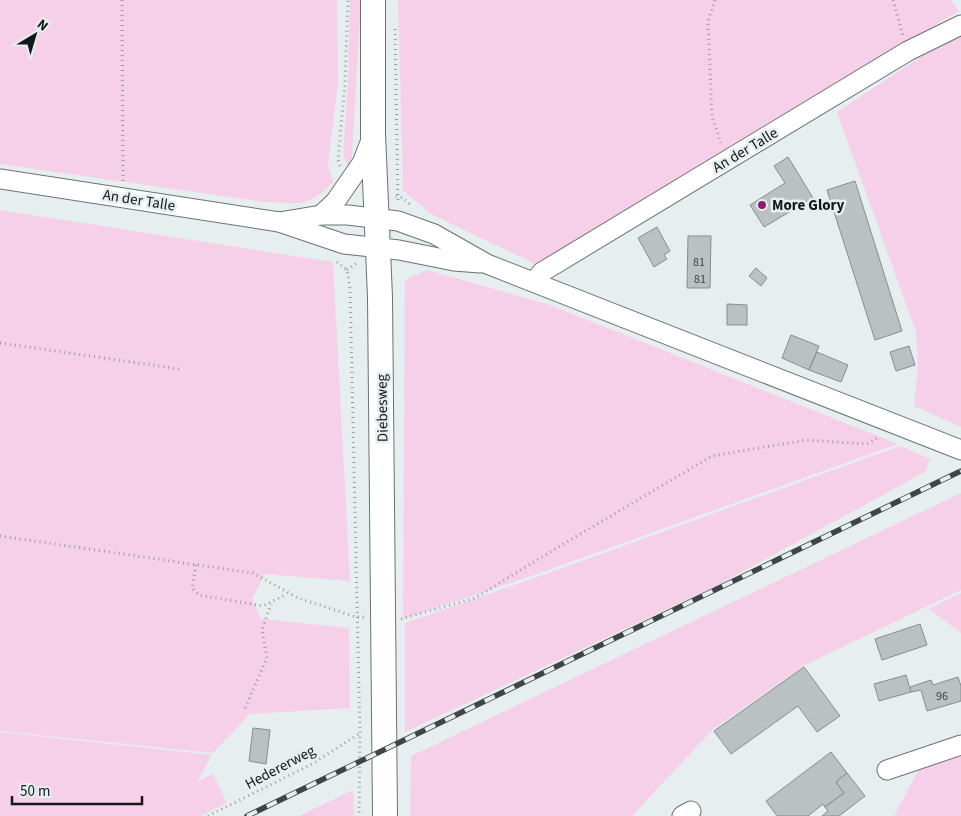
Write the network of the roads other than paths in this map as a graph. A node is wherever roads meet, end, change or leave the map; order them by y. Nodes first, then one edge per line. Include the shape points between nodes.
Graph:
1 (373, 0) edge
2 (961, 25) edge
3 (373, 134) junction
4 (0, 179) edge
5 (321, 215) junction
6 (376, 219) junction
7 (278, 222) junction
8 (378, 248) junction
9 (487, 264) junction
10 (534, 282) junction
11 (961, 450) edge
12 (961, 744) edge
13 (887, 770) dead end
14 (385, 816) edge

1 - 3 main road, Diebesweg
2 - 10 street, An der Talle via 908,51 542,272
3 - 5 street via 362,163 335,202
3 - 6 main road, Diebesweg
4 - 7 street, An der Talle
5 - 6 street, An der Talle
5 - 7 street, An der Talle
6 - 8 main road, Diebesweg
6 - 9 street, An der Talle via 398,221 422,229
7 - 8 street, An der Talle via 344,244
8 - 9 street, An der Talle
8 - 14 main road, Diebesweg
9 - 10 street, An der Talle
10 - 11 street, An der Talle
12 - 13 street

